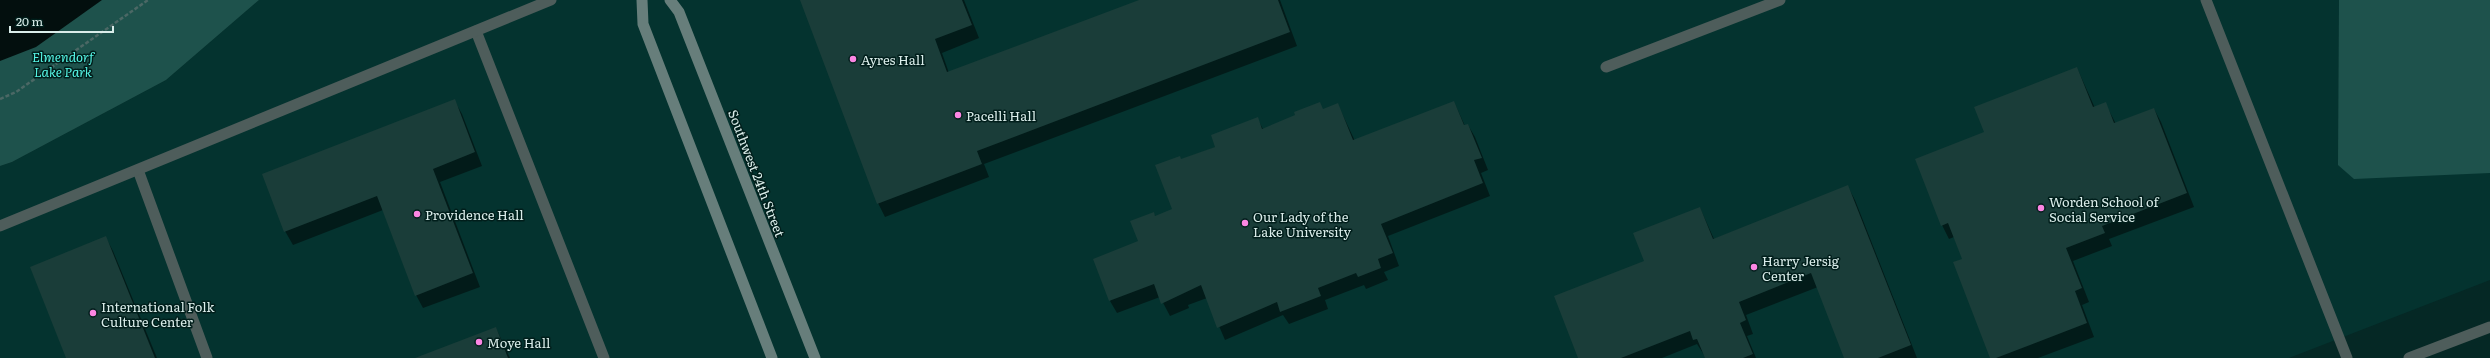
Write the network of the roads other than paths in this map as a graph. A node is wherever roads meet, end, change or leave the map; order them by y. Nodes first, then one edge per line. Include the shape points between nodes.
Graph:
1 (550, 0) edge
2 (642, 0) edge
3 (670, 0) edge
4 (1780, 0) edge
5 (2206, 0) edge
6 (476, 31) junction
7 (1606, 67) dead end
8 (138, 170) junction
9 (0, 226) edge
10 (2490, 327) edge
11 (207, 358) edge
12 (604, 358) edge
13 (772, 358) edge
14 (815, 358) edge
15 (2347, 358) edge
16 (2409, 358) edge

1 - 6 street
2 - 13 main road via 643,24
3 - 14 main road, Southwest 24th Street via 679,12
4 - 7 street
5 - 15 street
6 - 8 street
6 - 12 street
8 - 9 street
8 - 11 street
10 - 16 street

